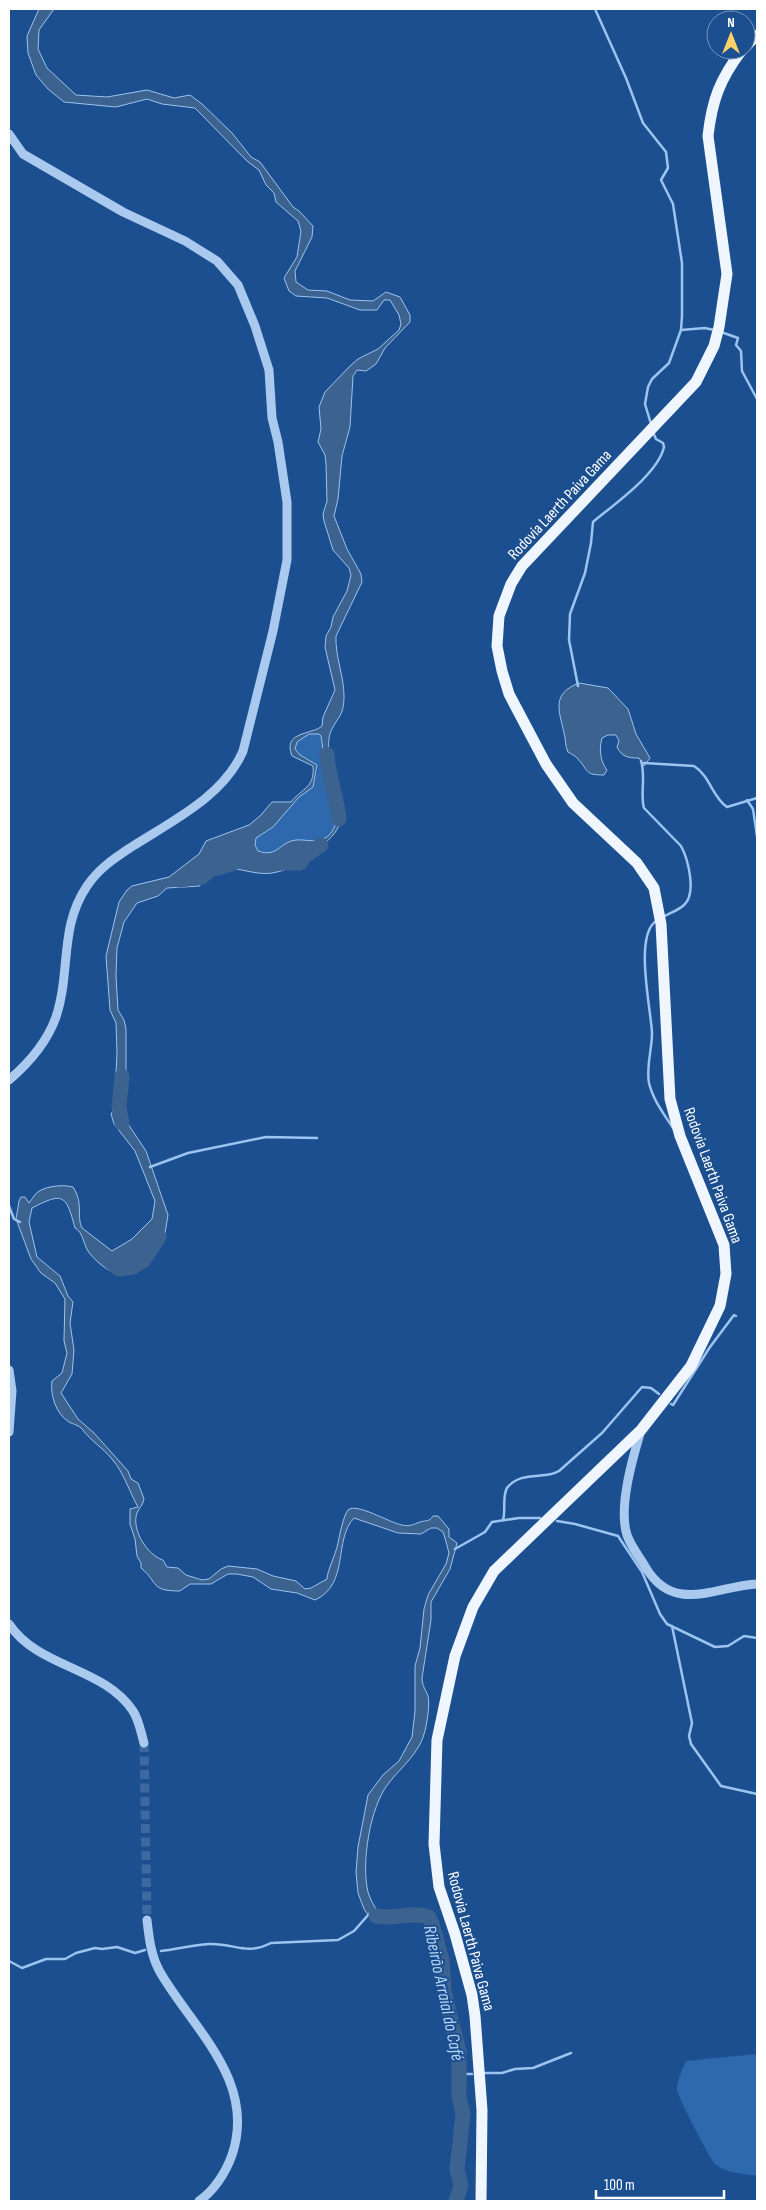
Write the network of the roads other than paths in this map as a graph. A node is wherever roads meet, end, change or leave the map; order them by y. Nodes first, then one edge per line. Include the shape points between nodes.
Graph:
1 (735, 60) edge
2 (9, 134) edge
3 (9, 1080) edge
4 (9, 1370) edge
5 (641, 1430) junction
6 (9, 1432) edge
7 (757, 1584) edge
8 (9, 1624) edge
9 (144, 1744) tunnel mouth
10 (147, 1920) tunnel mouth
11 (199, 2201) edge
12 (481, 2201) edge

1 - 5 main road, Rodovia Laerth Paiva Gama via 719,86 708,136 727,274 714,346 696,382 522,566 498,616 499,659 510,694 546,764 572,803 637,863 654,888 661,924 670,1099 680,1136 724,1245 724,1290 708,1334 691,1366
2 - 3 street via 23,154 123,212 204,252 238,285 256,326 269,370 272,418 282,462 287,512 281,595 246,742 238,763 226,780 203,800 107,864 88,884 72,913 68,928 56,1016 37,1051
4 - 6 street via 12,1391
5 - 7 street via 628,1477 624,1522 629,1542 650,1573 671,1592 682,1594
5 - 12 main road, Rodovia Laerth Paiva Gama via 494,1571 473,1607 455,1656 440,1721 434,1844 436,1878 459,1949 475,2016 482,2110
8 - 9 street via 16,1635 28,1644 61,1665 100,1681 127,1702 134,1712
10 - 11 street via 152,1954 160,1972 224,2065 238,2118 235,2145 228,2166 208,2195

